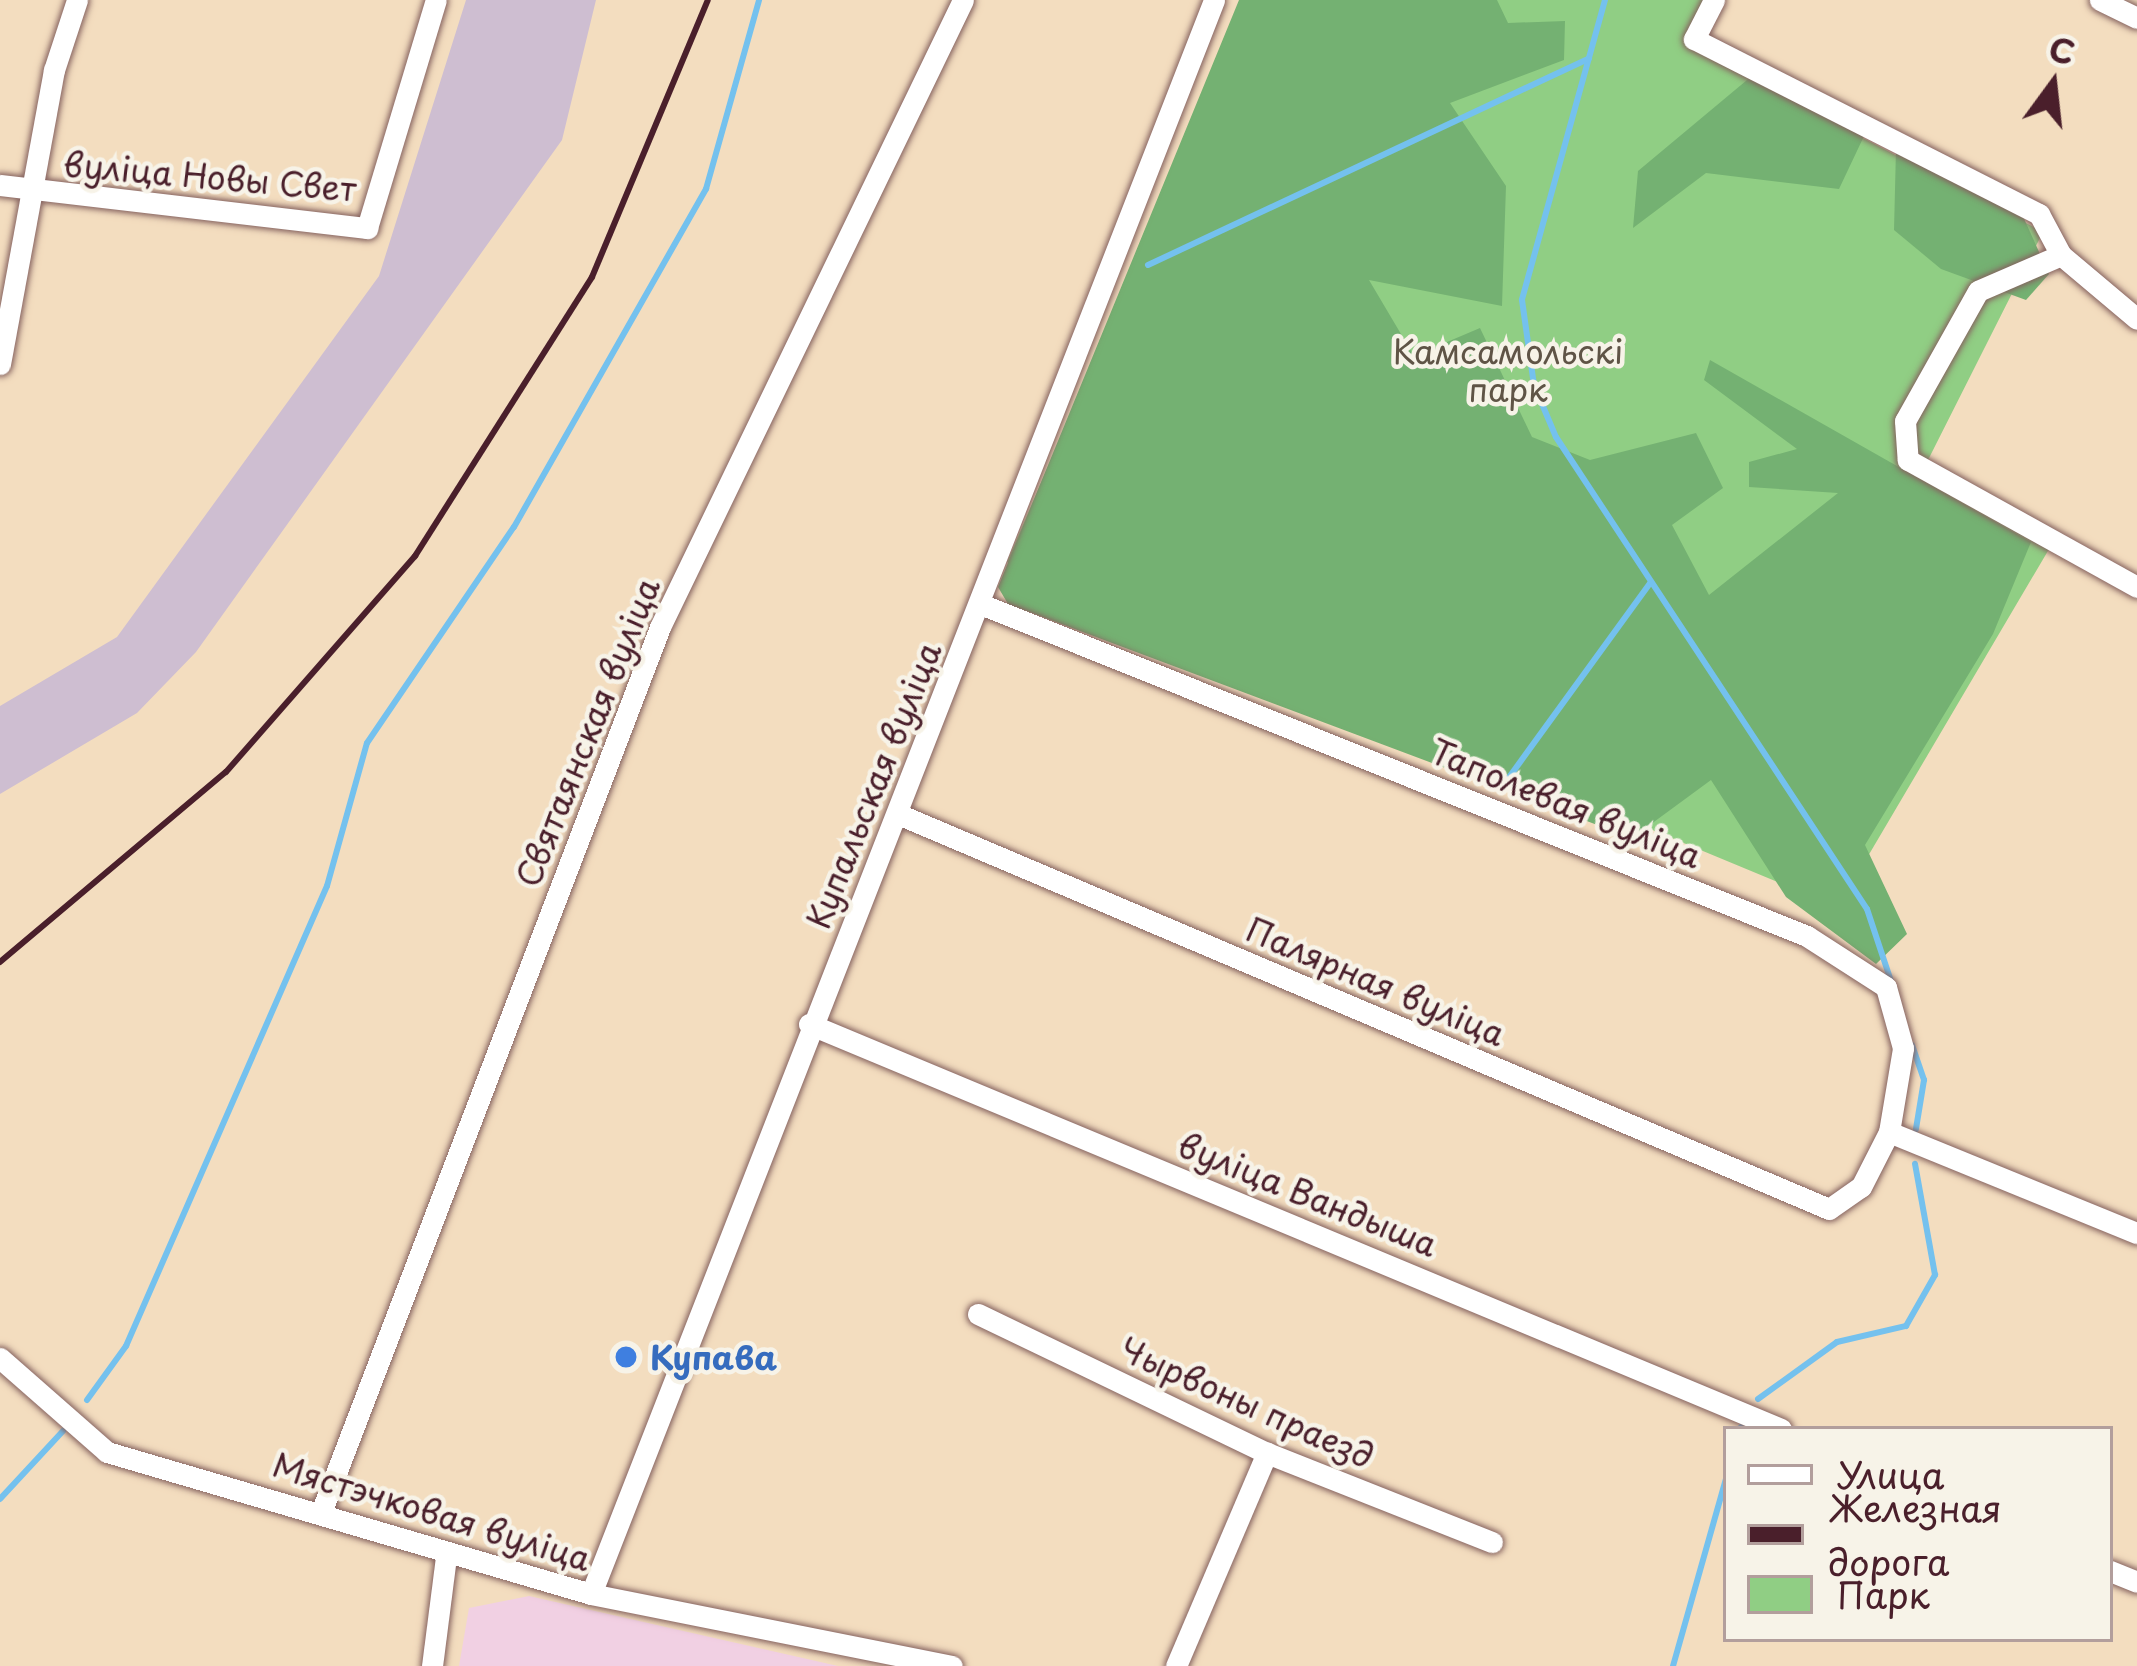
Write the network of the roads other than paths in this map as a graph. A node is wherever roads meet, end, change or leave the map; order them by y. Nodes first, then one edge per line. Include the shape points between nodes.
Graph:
1 (77, 0) edge
2 (436, 0) edge
3 (963, 0) edge
4 (1214, 0) edge
5 (1714, 0) edge
6 (2100, 0) edge
7 (2137, 18) edge
8 (0, 185) edge
9 (28, 192) junction
10 (2061, 255) junction
11 (2137, 320) edge
12 (0, 364) edge
13 (2137, 587) edge
14 (982, 605) junction
15 (898, 814) junction
16 (809, 1024) junction
17 (1889, 1132) junction
18 (1829, 1208) joint
19 (2137, 1233) edge
20 (978, 1314) dead end
21 (0, 1358) edge
22 (1773, 1426) edge
23 (1267, 1453) junction
24 (322, 1510) junction
25 (1492, 1542) dead end
26 (446, 1556) junction
27 (591, 1594) junction
28 (432, 1666) edge
29 (952, 1666) edge
30 (1176, 1666) edge

1 - 9 street, вуліца Новы Свет
2 - 9 street, вуліца Новы Свет via 367,228
3 - 24 street, Святаянская вуліца via 660,627
4 - 14 street, Купальская вуліца
5 - 10 street via 1694,39 2038,214
6 - 7 street
8 - 9 street
9 - 12 street, вуліца Новы Свет
10 - 11 street
10 - 13 street via 1978,290 1905,421 1907,460
14 - 15 street, Купальская вуліца
14 - 17 street, Таполевая вуліца via 1808,935 1886,987 1903,1048
15 - 16 street, Купальская вуліца
15 - 18 street, Палярная вуліца
16 - 22 street, вуліца Вандыша
16 - 27 street, Купальская вуліца
17 - 18 street, Таполевая вуліца via 1861,1187
17 - 19 street
20 - 23 street, Чырвоны праезд
21 - 24 street, Мястэчковая вуліца via 107,1452
23 - 25 street, Чырвоны праезд
23 - 30 street
24 - 26 street, Мястэчковая вуліца
26 - 27 street, Мястэчковая вуліца
26 - 28 street
27 - 29 street, Мястэчковая вуліца

